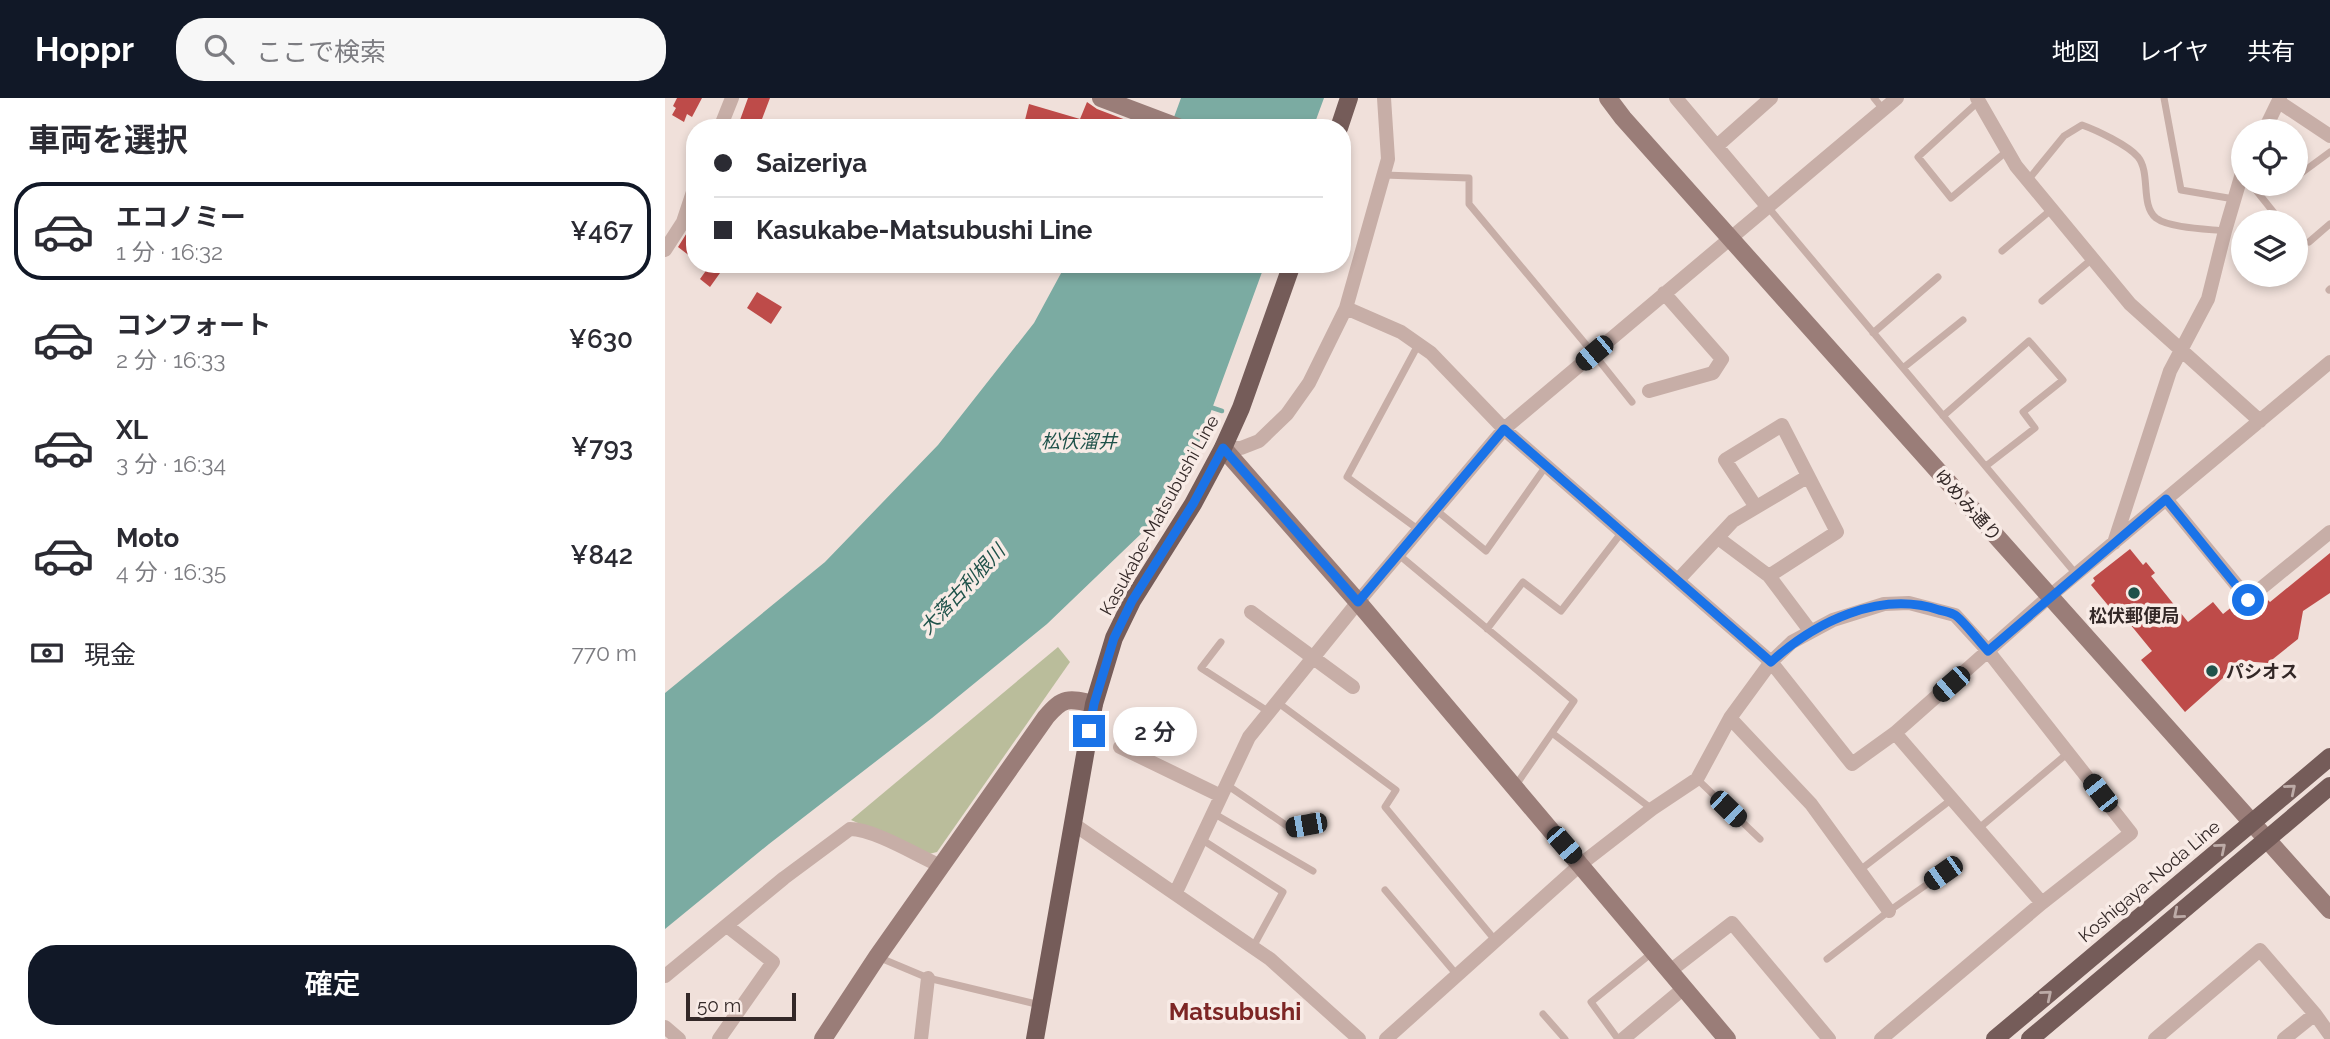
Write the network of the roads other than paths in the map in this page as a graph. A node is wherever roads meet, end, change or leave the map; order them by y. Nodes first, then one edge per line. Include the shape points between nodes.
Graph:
1 (732, 98) edge
2 (1349, 98) edge
3 (1384, 98) edge
4 (1608, 98) edge
5 (1675, 98) edge
6 (1771, 98) edge
7 (1898, 98) edge
8 (2164, 98) edge
9 (2278, 99) edge
10 (1112, 100) edge
11 (1978, 100) edge
12 (1879, 104) edge
13 (724, 119) edge
14 (1158, 119) edge
15 (1342, 119) edge
16 (2269, 119) edge
17 (2330, 136) edge
18 (1717, 146) junction
19 (2007, 151) junction
20 (2330, 152) edge
21 (2308, 168) edge
22 (1384, 175) junction
23 (2028, 180) junction
24 (2235, 196) edge
25 (2261, 196) edge
26 (2234, 199) junction
27 (1767, 206) junction
28 (2052, 209) junction
29 (2272, 210) edge
30 (686, 213) edge
31 (2330, 224) edge
32 (2225, 231) junction
33 (1730, 237) junction
34 (2309, 242) dead end
35 (665, 250) edge
36 (2002, 251) dead end
37 (2092, 258) junction
38 (1289, 273) edge
39 (1938, 277) dead end
40 (1664, 293) junction
41 (2042, 301) dead end
42 (1346, 308) junction
43 (1963, 320) dead end
44 (1873, 333) junction
45 (1418, 345) junction
46 (2181, 351) junction
47 (1594, 353) junction
48 (2330, 362) edge
49 (1903, 369) junction
50 (1649, 391) dead end
51 (1632, 402) dead end
52 (1943, 416) junction
53 (2260, 421) junction
54 (1504, 429) junction
55 (1223, 448) junction
56 (1546, 466) junction
57 (1986, 466) junction
58 (1807, 477) junction
59 (2166, 499) junction
60 (1756, 507) junction
61 (1436, 510) junction
62 (1419, 530) junction
63 (1622, 532) junction
64 (2330, 532) edge
65 (1718, 538) junction
66 (2114, 543) junction
67 (1398, 554) junction
68 (2077, 574) junction
69 (1769, 576) junction
70 (1678, 580) junction
71 (2050, 596) junction
72 (1358, 602) junction
73 (1251, 612) dead end
74 (1487, 629) junction
75 (1811, 632) junction
76 (1221, 642) dead end
77 (1988, 651) junction
78 (1314, 657) junction
79 (1771, 662) junction
80 (1353, 687) dead end
81 (1094, 704) junction
82 (1273, 707) junction
83 (1730, 718) junction
84 (1552, 733) junction
85 (1895, 733) junction
86 (1120, 747) dead end
87 (2068, 753) junction
88 (2330, 757) edge
89 (1697, 779) junction
90 (2330, 786) edge
91 (1515, 788) junction
92 (1223, 790) junction
93 (1952, 799) junction
94 (1652, 809) junction
95 (1213, 813) junction
96 (1312, 816) dead end
97 (2252, 821) junction
98 (1072, 823) junction
99 (1978, 829) junction
100 (1201, 838) junction
101 (1760, 839) dead end
102 (2268, 839) junction
103 (1581, 864) junction
104 (941, 866) junction
105 (1859, 870) junction
106 (1313, 871) dead end
107 (1943, 873) dead end
108 (1385, 890) dead end
109 (1176, 892) junction
110 (2042, 903) junction
111 (2330, 910) edge
112 (1889, 911) junction
113 (727, 926) junction
114 (1495, 940) junction
115 (1253, 947) junction
116 (1654, 951) junction
117 (877, 957) junction
118 (1826, 959) dead end
119 (1670, 971) junction
120 (1457, 975) junction
121 (665, 976) edge
122 (928, 978) junction
123 (1684, 988) junction
124 (1041, 1006) junction
125 (1543, 1014) dead end
126 (2315, 1014) junction
127 (665, 1027) edge
128 (2330, 1035) edge
129 (2033, 1038) edge
130 (679, 1039) edge
131 (719, 1039) edge
132 (823, 1039) edge
133 (921, 1039) edge
134 (1036, 1039) edge
135 (1359, 1039) edge
136 (1386, 1039) edge
137 (1565, 1039) edge
138 (1620, 1039) edge
139 (1727, 1039) edge
140 (1829, 1039) edge
141 (1881, 1039) edge
142 (1995, 1039) edge
143 (2155, 1039) edge
144 (2284, 1039) edge

1 - 13 street
2 - 15 main road
3 - 22 street via 1388,159
4 - 33 street, ゆめみ通り
5 - 18 street
6 - 18 street
7 - 12 street
8 - 26 lane via 2181,190
9 - 16 street
9 - 17 street
10 - 14 street
11 - 19 street
11 - 19 lane via 1918,157 1951,198
12 - 27 street
18 - 27 street
19 - 23 street
20 - 21 lane
22 - 42 street
22 - 47 lane via 1469,178 1469,204
23 - 28 street
23 - 32 lane via 2064,136 2082,125 2138,157 2153,216 2164,223
24 - 26 street
25 - 29 lane
26 - 32 street
27 - 33 street
27 - 44 lane
28 - 36 lane
28 - 37 street
30 - 35 street
31 - 34 lane
32 - 46 street via 2208,299
33 - 40 street
33 - 71 street, ゆめみ通り
37 - 41 lane
37 - 46 street via 2130,304
38 - 55 main road, Kasukabe-Matsubushi Line
39 - 44 lane
40 - 47 street
40 - 50 street via 1722,359 1713,373
42 - 45 street via 1401,332
42 - 55 street via 1309,383 1287,414 1259,441
43 - 49 lane
44 - 49 lane
45 - 54 street
45 - 62 lane via 1347,477
46 - 53 street
46 - 66 street via 2170,371
47 - 51 lane
47 - 54 street
48 - 53 street
49 - 52 lane
52 - 57 lane
52 - 57 lane via 2029,341 2063,380 2023,412 2035,428
53 - 59 street
54 - 56 street
54 - 61 street
55 - 72 street
55 - 81 main road, Kasukabe-Matsubushi Line via 1132,601 1114,638
56 - 61 lane via 1486,551
56 - 63 street
57 - 68 lane
58 - 60 street
58 - 60 street via 1782,425 1725,460
58 - 69 street via 1837,532
59 - 64 street via 2248,600
59 - 66 street
60 - 65 street via 1733,521
61 - 62 street
62 - 67 street
63 - 70 street
63 - 74 lane via 1561,611 1523,582
65 - 69 street
65 - 70 street
66 - 68 street
67 - 72 street
67 - 74 lane
68 - 71 street
69 - 75 street
70 - 79 street
71 - 77 street
71 - 97 street, ゆめみ通り
72 - 78 street
72 - 91 street
73 - 78 street
74 - 84 lane via 1574,701
75 - 77 street via 1884,604 1909,603 1955,615
75 - 79 street
76 - 82 lane via 1201,668
77 - 85 street
77 - 87 street
78 - 80 street
78 - 82 street
79 - 83 street
79 - 85 street via 1852,764
81 - 98 main road, Kasukabe-Matsubushi Line
81 - 104 street via 1073,699 1058,704
82 - 92 street via 1249,737
82 - 114 lane via 1396,790 1385,807
83 - 89 street
83 - 105 street via 1811,804
84 - 91 lane
84 - 94 lane
85 - 93 street
86 - 92 street
87 - 99 lane
87 - 110 street via 2131,833
97 -> 88 main road, Koshigaya-Noda Line
89 - 94 street
89 - 101 lane
90 - 102 main road
91 - 103 street
92 - 95 street
92 - 96 lane via 1290,828 1306,825
93 - 99 street
93 - 105 lane
94 - 103 street
95 - 100 street
95 - 106 lane
97 - 102 street, ゆめみ通り
142 -> 97 main road, Koshigaya-Noda Line
98 - 109 street
98 - 124 main road, Kasukabe-Matsubushi Line
99 - 110 street
100 - 109 street
100 - 115 lane via 1283,892
102 - 111 street, ゆめみ通り
102 -> 129 main road
103 - 114 street
103 - 116 street
104 - 113 street via 850,829
104 - 117 street
105 - 112 street
107 - 112 lane
108 - 120 lane
109 - 115 street
110 - 141 street
112 - 118 lane
113 - 121 street
113 - 131 street via 773,962
114 - 120 street
115 - 135 street
116 - 119 street
116 - 138 lane via 1591,1002
117 - 122 lane
117 - 132 street
119 - 123 street
119 - 140 street via 1732,923
120 - 136 street
122 - 124 lane
122 - 133 street
123 - 138 street
123 - 139 street
124 - 134 main road, Kasukabe-Matsubushi Line
125 - 137 lane
126 - 128 street
126 - 143 street via 2260,950
126 - 144 street
127 - 130 street

